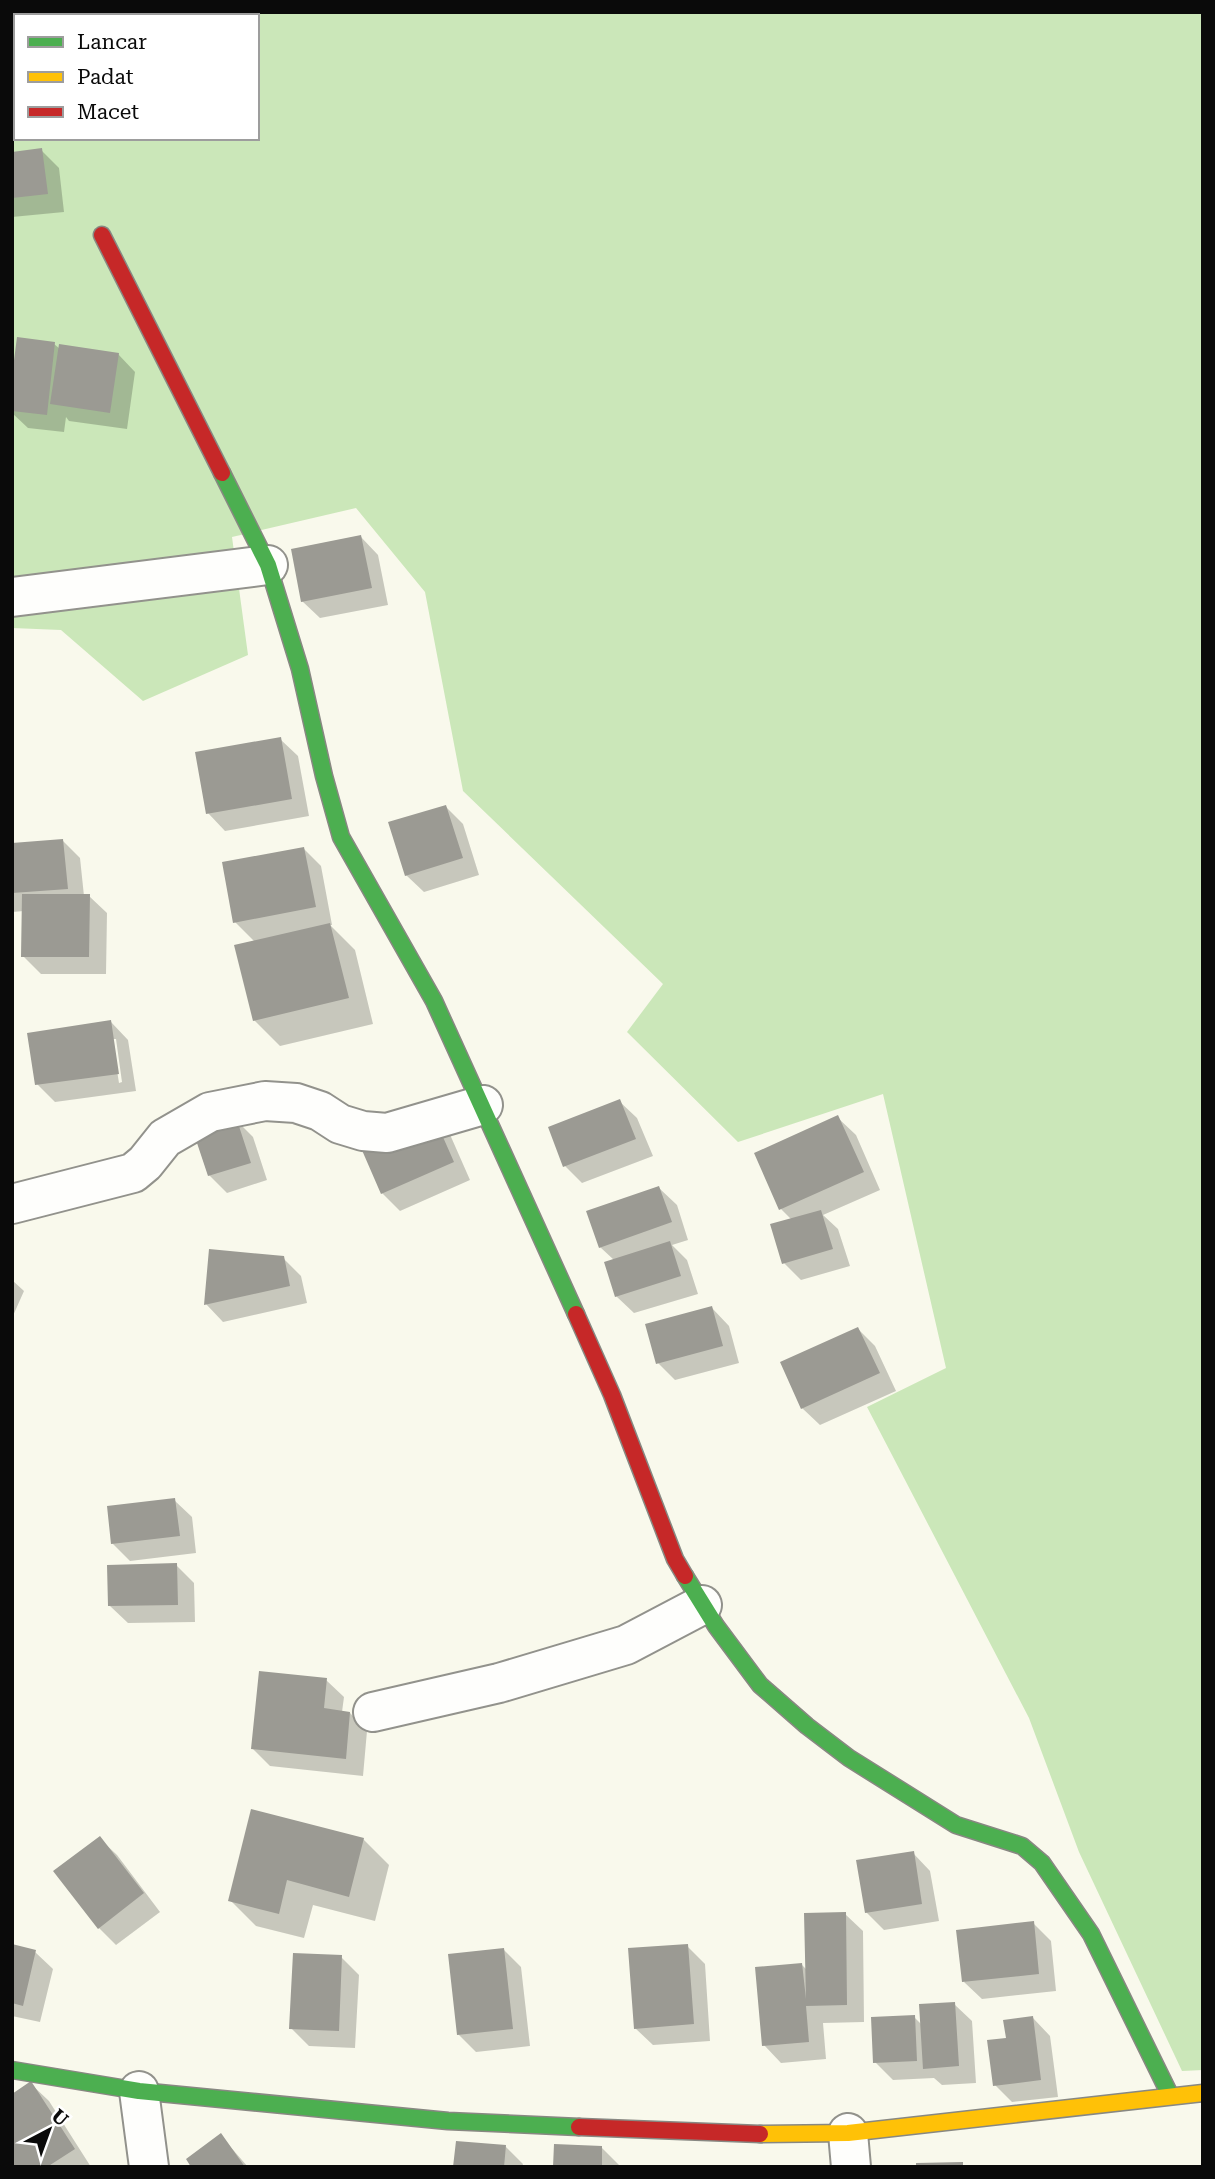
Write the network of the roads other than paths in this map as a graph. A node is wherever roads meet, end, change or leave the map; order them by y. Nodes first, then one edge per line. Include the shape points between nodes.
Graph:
1 (102, 235) dead end
2 (268, 565) junction
3 (12, 597) edge
4 (482, 1105) junction
5 (12, 1204) edge
6 (702, 1605) junction
7 (373, 1712) dead end
8 (12, 2070) edge
9 (139, 2091) junction
10 (1203, 2093) edge
11 (1170, 2095) junction
12 (849, 2150) edge
13 (149, 2167) edge

1 - 2 street
2 - 3 street
2 - 4 street via 300,669 341,837 434,1001
4 - 5 street via 387,1133 340,1124 296,1103 265,1101 210,1112 166,1138 133,1172
4 - 6 street via 612,1395 676,1559
6 - 7 street via 626,1645 499,1683
6 - 11 street via 760,1685 849,1758 956,1825 1022,1846 1042,1863 1091,1934
8 - 9 street
9 - 12 street via 448,2121 742,2134
9 - 13 street
10 - 11 street
11 - 12 street via 1023,2114

